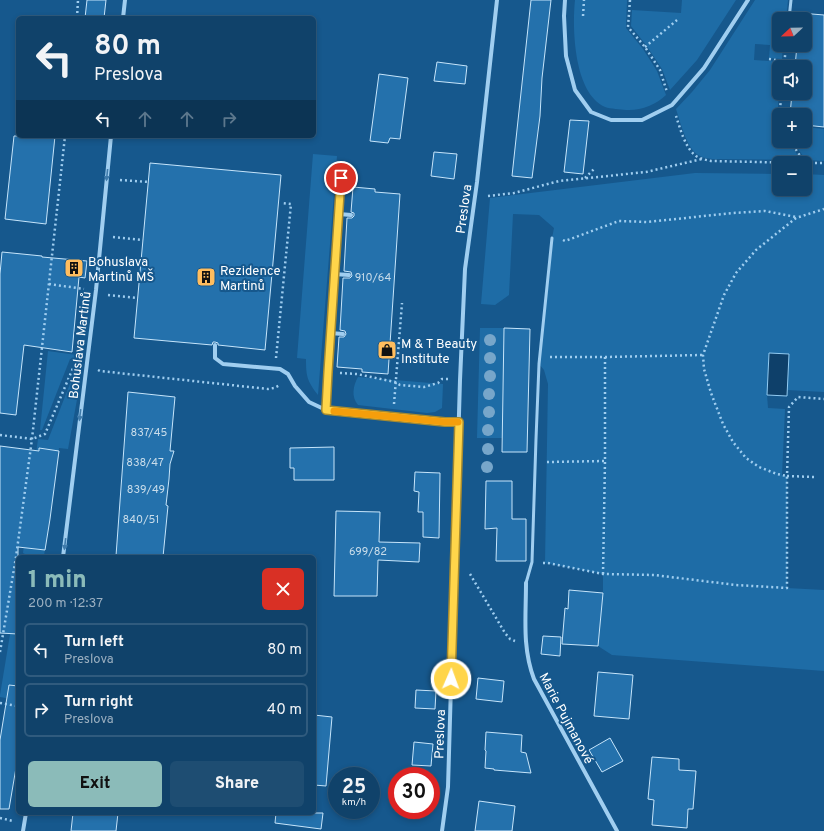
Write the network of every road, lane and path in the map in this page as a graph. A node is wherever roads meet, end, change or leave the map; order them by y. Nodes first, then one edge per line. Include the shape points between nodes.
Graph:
1 (78, 0) edge
2 (125, 0) edge
3 (497, 0) edge
4 (565, 0) edge
5 (584, 0) edge
6 (630, 0) edge
7 (748, 0) edge
8 (791, 0) edge
9 (790, 12) edge
10 (77, 16) edge
11 (123, 16) edge
12 (583, 16) dead end
13 (677, 20) dead end
14 (645, 47) junction
15 (769, 59) dead end
16 (776, 60) edge
17 (672, 105) junction
18 (65, 138) edge
19 (111, 138) edge
20 (702, 159) junction
21 (772, 162) edge
22 (812, 163) edge
23 (824, 163) edge
24 (595, 168) dead end
25 (341, 178) dead end
26 (585, 178) junction
27 (121, 180) dead end
28 (148, 182) dead end
29 (488, 196) dead end
30 (282, 203) dead end
31 (824, 209) edge
32 (339, 214) junction
33 (351, 215) dead end
34 (796, 218) junction
35 (117, 238) dead end
36 (552, 238) joint
37 (143, 240) dead end
38 (334, 274) junction
39 (349, 274) dead end
40 (49, 284) junction
41 (96, 290) junction
42 (111, 296) dead end
43 (138, 298) dead end
44 (402, 303) dead end
45 (330, 333) junction
46 (343, 334) dead end
47 (215, 345) dead end
48 (703, 355) junction
49 (276, 356) dead end
50 (539, 357) junction
51 (605, 357) junction
52 (86, 364) junction
53 (100, 371) dead end
54 (328, 372) junction
55 (448, 379) dead end
56 (396, 382) junction
57 (280, 386) dead end
58 (394, 398) dead end
59 (824, 399) edge
60 (326, 410) junction
61 (459, 422) junction
62 (0, 435) edge
63 (32, 439) junction
64 (535, 462) junction
65 (605, 462) junction
66 (787, 476) junction
67 (814, 477) dead end
68 (17, 555) edge
69 (63, 555) edge
70 (532, 562) junction
71 (16, 563) edge
72 (470, 574) dead end
73 (603, 574) junction
74 (526, 583) joint
75 (505, 633) dead end
76 (0, 652) edge
77 (0, 703) edge
78 (16, 706) edge
79 (26, 815) edge
80 (0, 818) edge
81 (5, 819) dead end
82 (23, 831) edge
83 (442, 831) edge
84 (617, 831) edge

1 - 10 path
2 - 11 street
3 - 61 street, Preslova via 465,269
4 - 17 street via 566,56 575,90 591,112 611,120 642,120
5 - 12 path
6 - 14 path via 628,27
7 - 17 street via 704,68
8 - 9 lane
13 - 14 path
14 - 17 path via 660,70
15 - 16 path
17 - 20 path via 688,148
18 - 40 path
19 -> 41 street, Bohuslava Martinů
20 - 21 path
20 - 26 path via 646,172
22 - 23 path
24 - 26 path
25 - 32 street
26 - 29 path
27 - 28 path
30 - 49 path via 291,204
31 - 34 path
32 - 33 street
32 - 38 street
34 - 36 path via 765,211 647,222 619,222 565,240
34 - 48 path via 756,250 736,273 724,295
35 - 37 path
36 - 50 lane
38 - 39 street
38 - 45 street
40 - 41 path
40 - 63 path
41 - 52 street, Bohuslava Martinů
42 - 43 path
44 - 56 path
45 - 46 street
45 - 54 street
47 - 60 street via 215,358 223,364 280,369 288,374 309,402
48 - 51 path
48 - 66 path via 704,369 714,399 733,442 746,458 759,467
50 - 51 path
50 - 64 lane
51 - 65 path
52 - 63 path via 74,364 45,434
52 -> 69 street, Bohuslava Martinů
53 - 57 path via 268,389
54 - 56 path via 357,374
54 - 60 street
55 - 56 path via 424,387 400,385
56 - 58 path
59 - 66 path via 798,397 789,407
60 - 61 street
61 - 83 street, Preslova via 448,787
62 - 63 path
63 - 68 path
64 - 65 path
64 - 70 lane
65 - 73 path
66 - 67 path
66 - 73 path via 787,588 654,575
70 - 73 path
70 - 74 lane
71 - 76 path
72 - 75 path
74 - 84 street, Marie Pujmanové via 525,634 527,656 534,679
77 - 78 path
79 - 82 street
80 - 81 path

